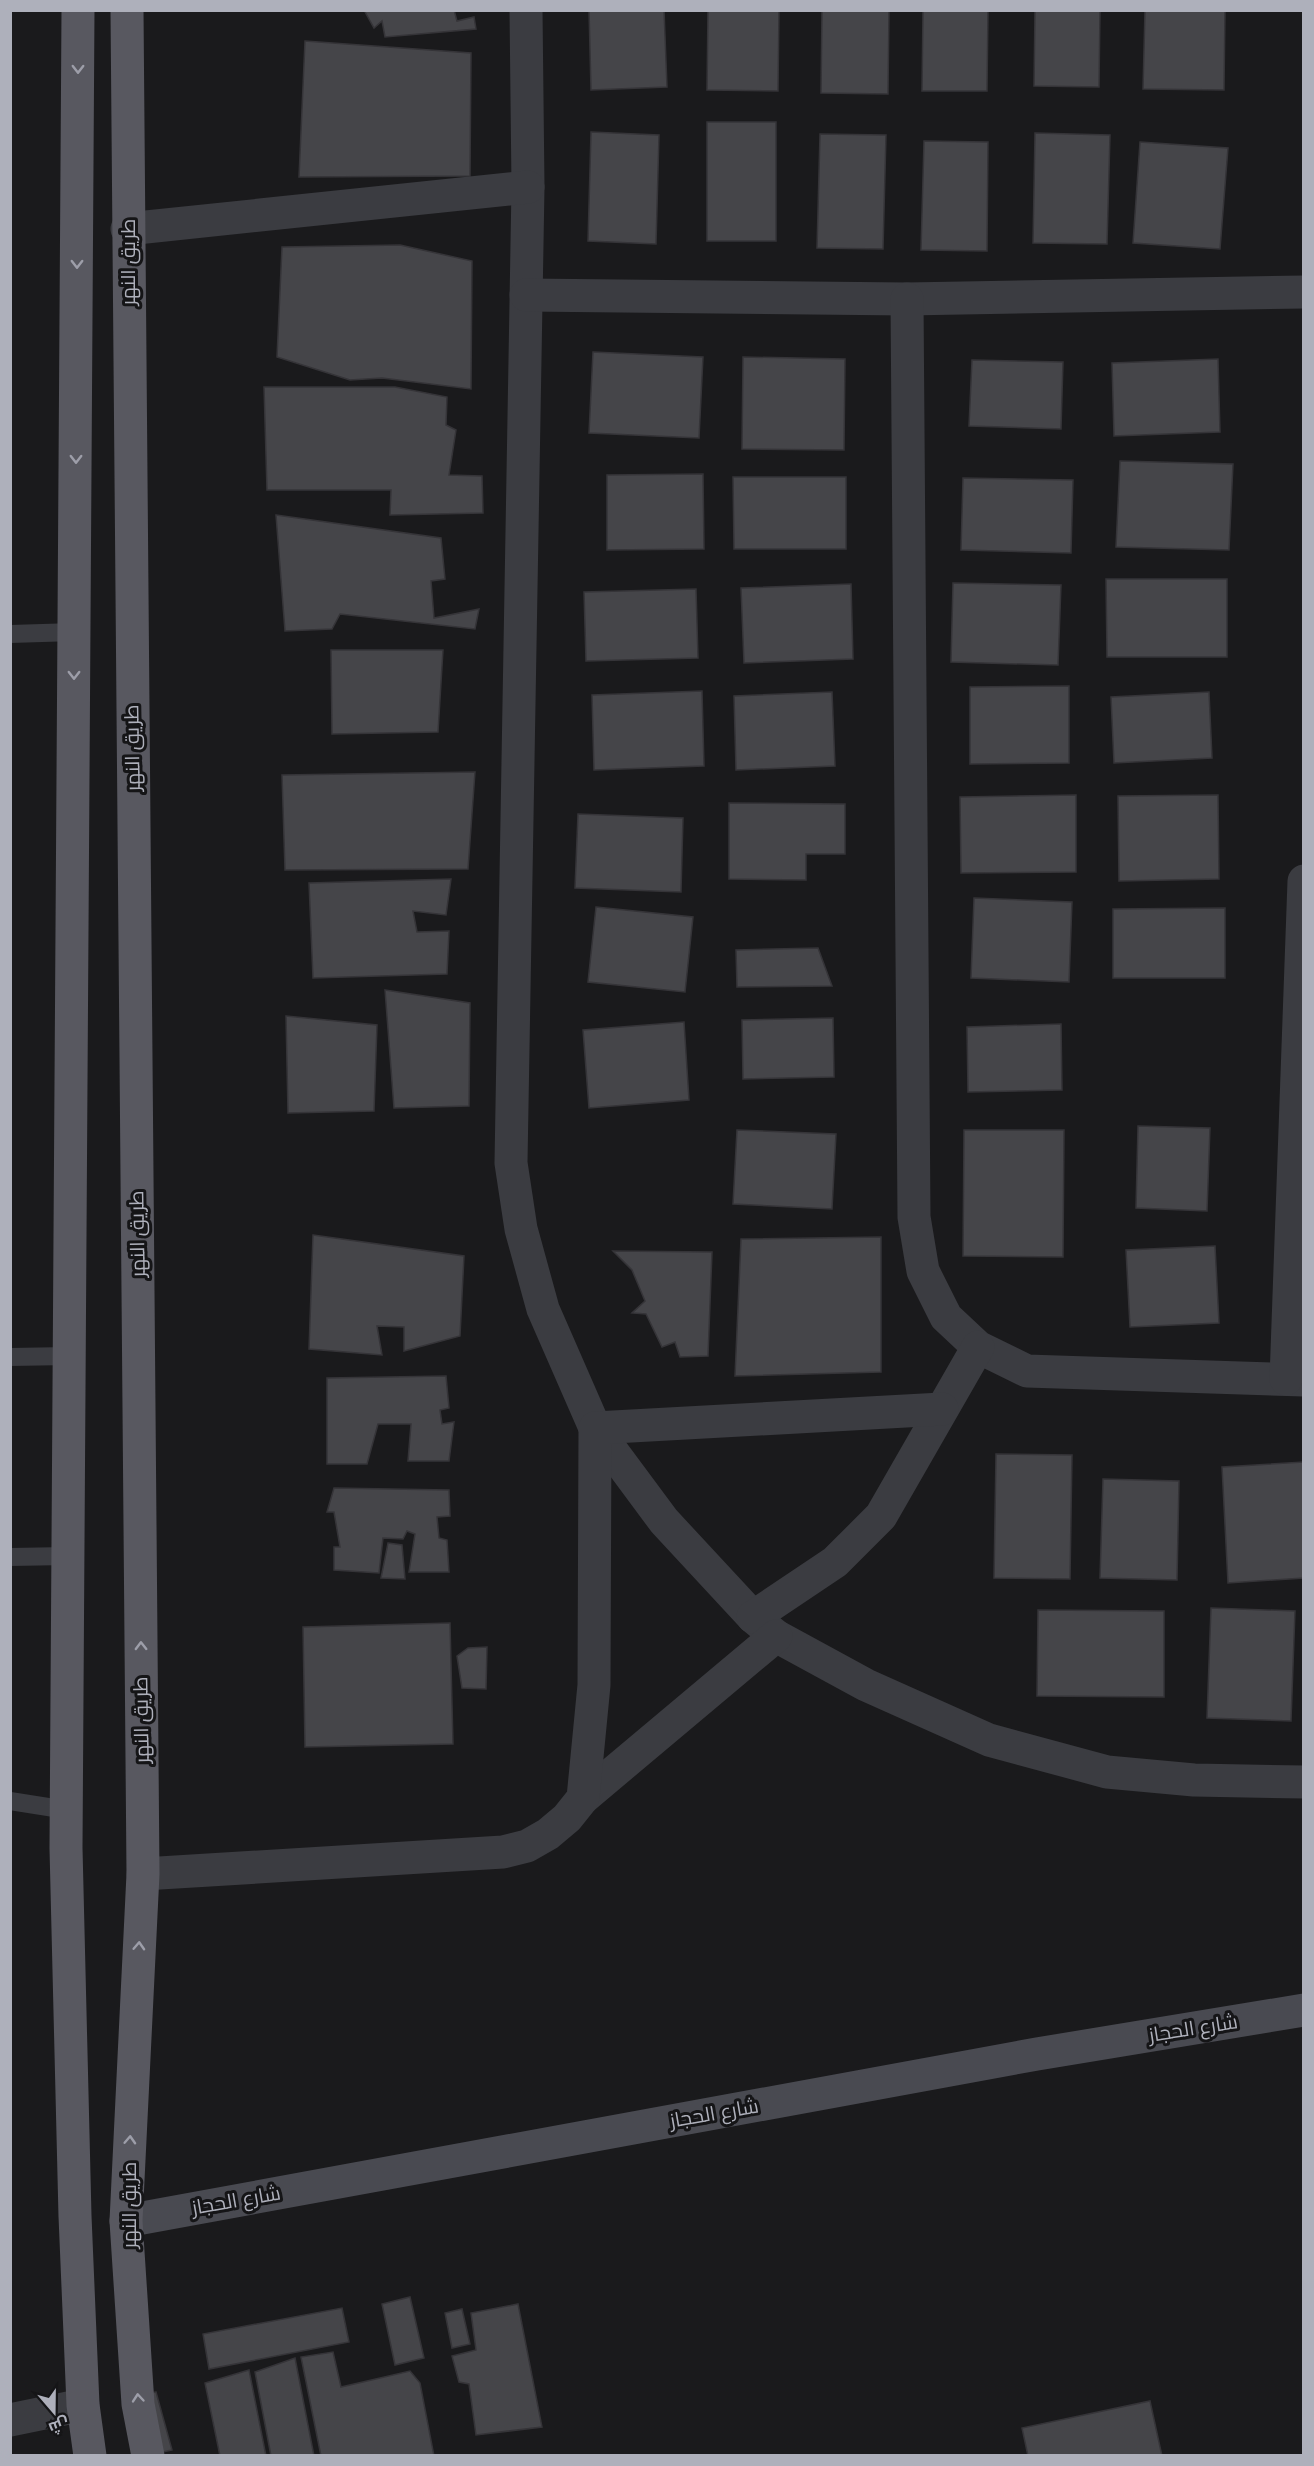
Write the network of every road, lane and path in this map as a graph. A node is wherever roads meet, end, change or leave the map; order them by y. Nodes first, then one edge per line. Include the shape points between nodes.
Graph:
1 (78, 10) edge
2 (127, 10) edge
3 (526, 10) edge
4 (528, 187) junction
5 (127, 229) junction
6 (1304, 292) edge
7 (526, 295) junction
8 (907, 299) junction
9 (75, 632) junction
10 (10, 634) edge
11 (1304, 881) edge
12 (978, 1347) junction
13 (69, 1356) junction
14 (10, 1358) edge
15 (1295, 1379) edge
16 (942, 1409) junction
17 (595, 1428) junction
18 (68, 1556) junction
19 (10, 1557) edge
20 (765, 1627) junction
21 (1304, 1782) edge
22 (583, 1797) junction
23 (10, 1801) edge
24 (67, 1810) junction
25 (143, 1874) junction
26 (1304, 2010) edge
27 (126, 2221) junction
28 (83, 2405) junction
29 (10, 2420) edge
30 (90, 2456) edge
31 (148, 2456) edge

1 -> 9 main road
2 - 5 main road, طريق النهر
3 - 4 street
4 - 5 street
4 - 7 street
25 -> 5 main road, طريق النهر
6 - 8 street
7 - 8 street
7 - 17 street via 511,1163 521,1229 543,1309
8 - 12 street via 914,1217 923,1271 946,1317
9 - 10 lane
9 -> 13 main road
11 - 15 street
12 - 15 street via 1027,1371
12 - 16 street
13 - 14 lane
13 - 18 main road
16 - 17 street
16 - 20 street via 881,1516
17 - 20 street via 664,1521
17 - 22 street via 594,1685
18 - 19 lane
18 - 24 main road
20 - 21 street via 866,1685 989,1740 1107,1772 1194,1780
20 - 22 street
22 - 25 street via 548,1834 527,1846 503,1852
23 - 24 lane
24 - 28 main road
27 -> 25 main road, طريق النهر
26 - 27 main road, شارع الحجاز via 1037,2054
31 -> 27 main road, طريق النهر via 138,2404
28 - 29 street
28 - 30 main road

